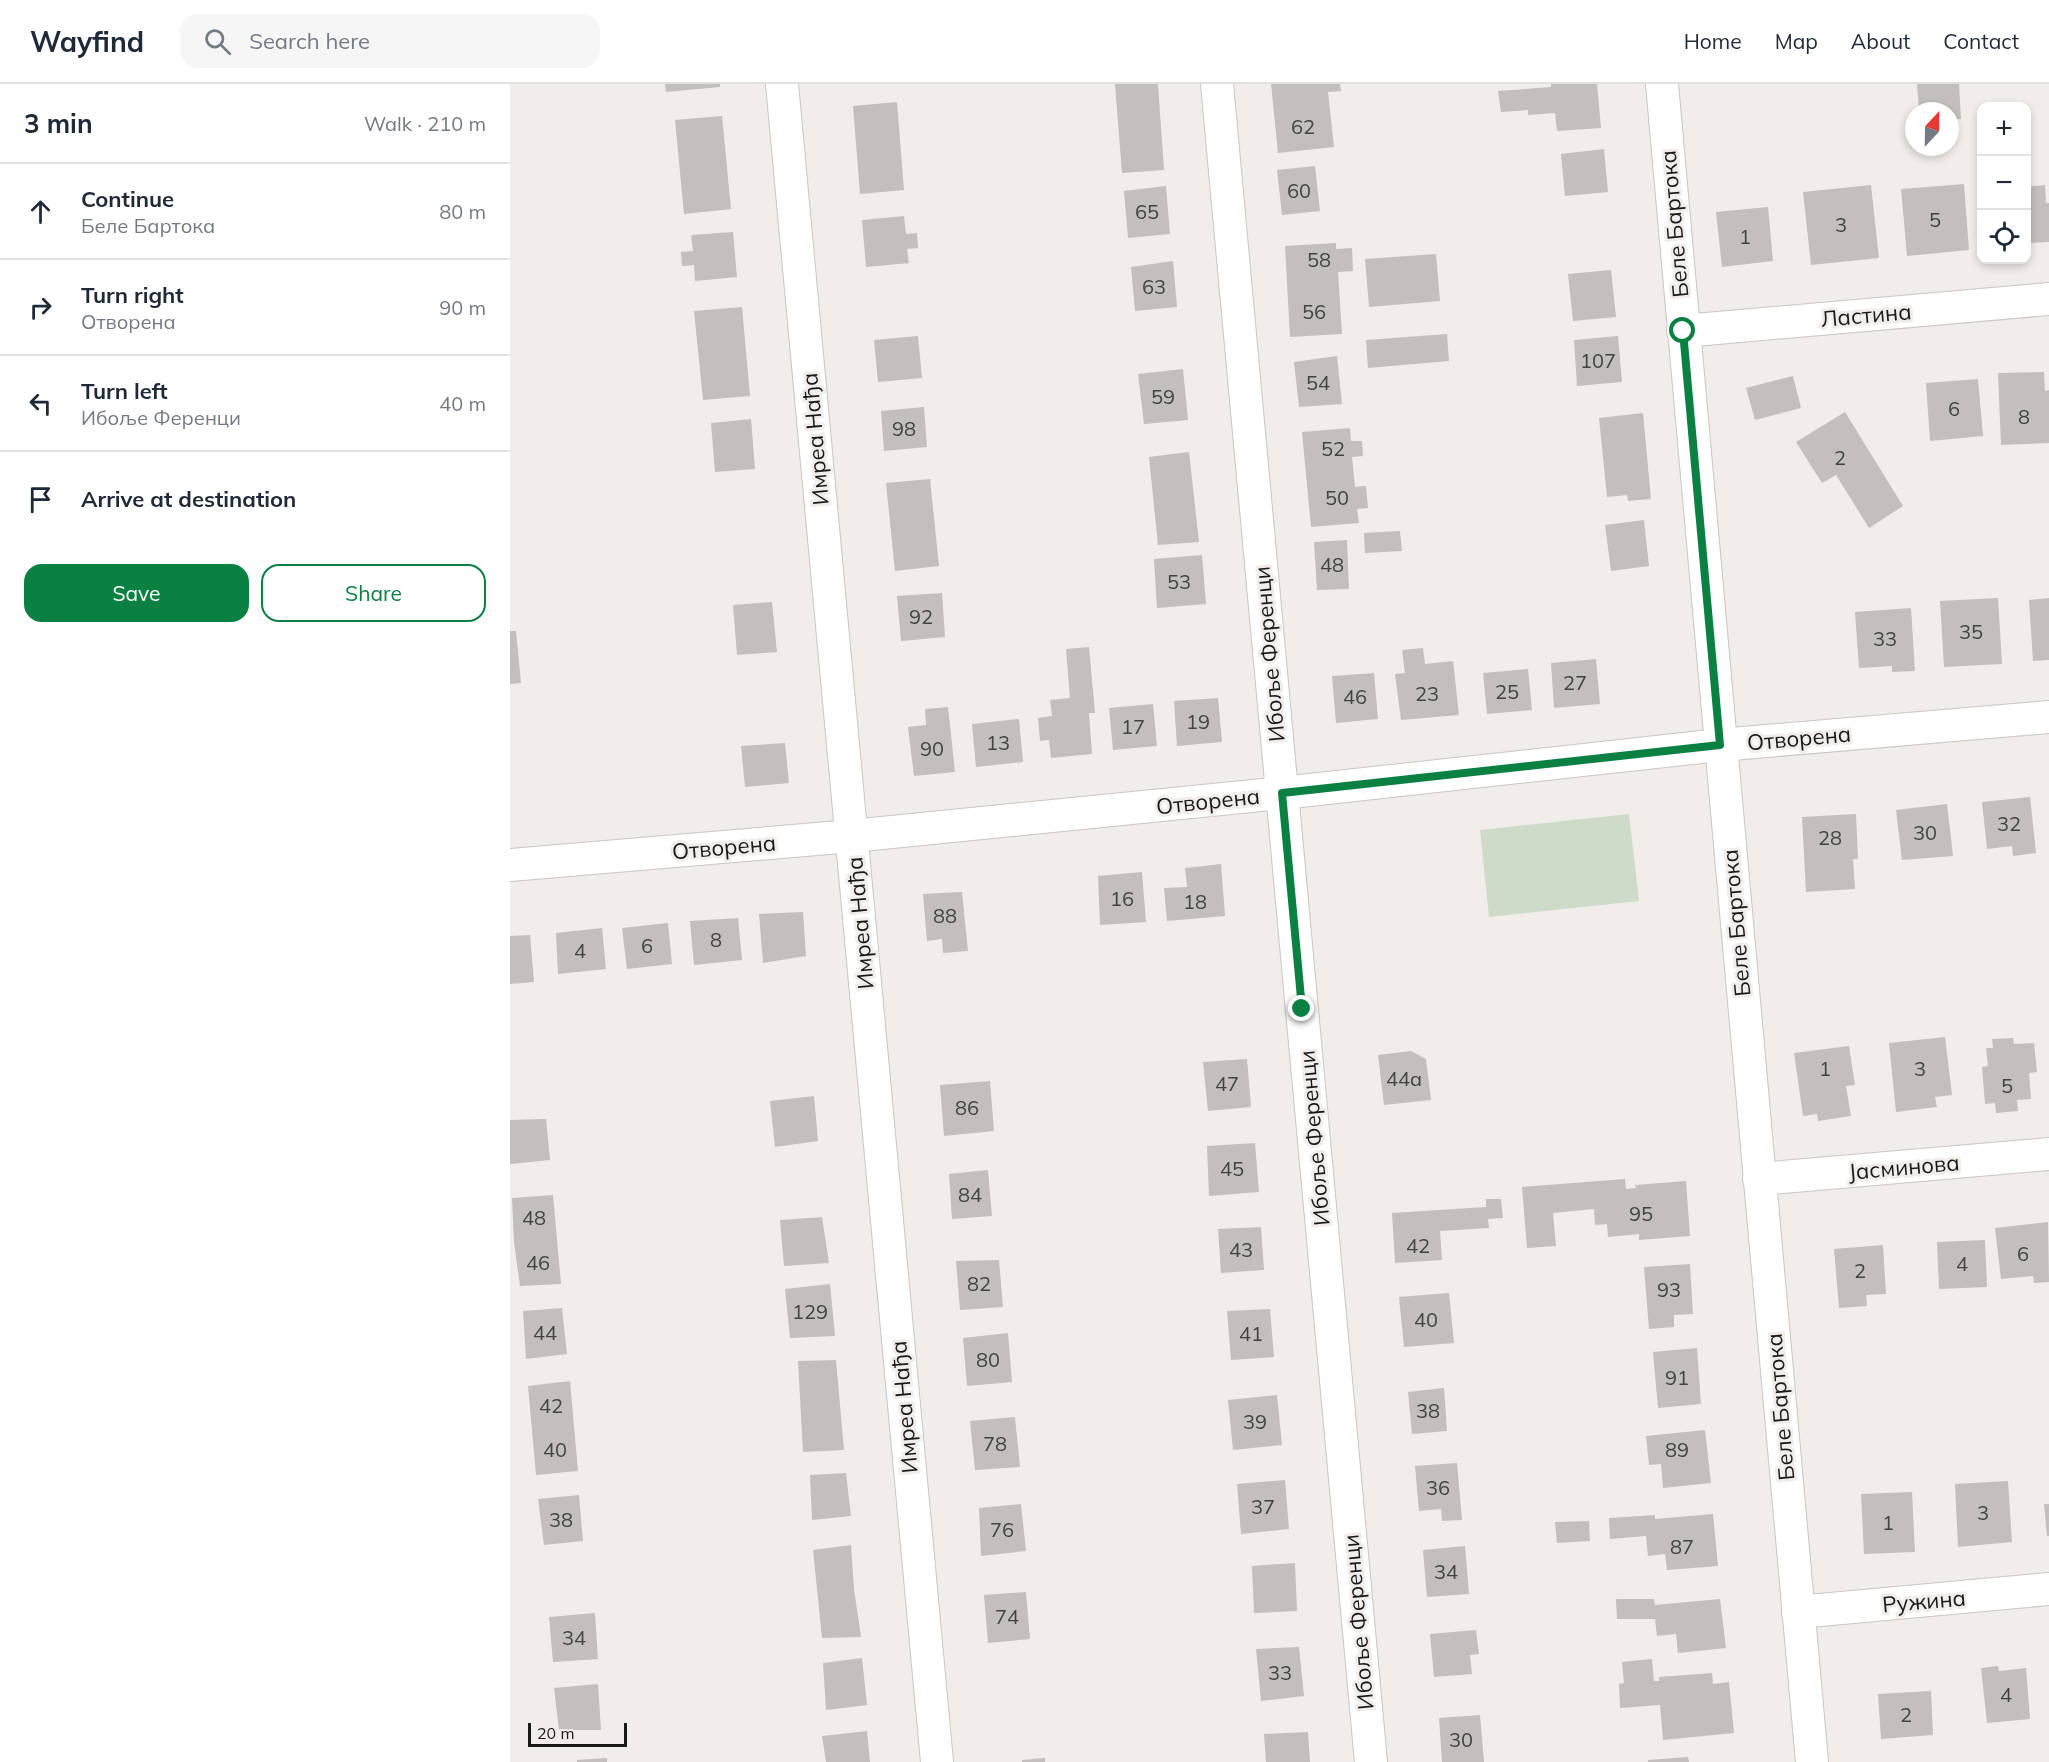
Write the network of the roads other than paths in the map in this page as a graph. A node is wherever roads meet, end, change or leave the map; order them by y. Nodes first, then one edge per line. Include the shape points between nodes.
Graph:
1 (782, 84) edge
2 (1217, 84) edge
3 (1662, 84) edge
4 (2049, 299) edge
5 (1683, 331) junction
6 (2049, 717) edge
7 (1720, 745) junction
8 (1282, 793) junction
9 (852, 836) junction
10 (510, 865) edge
11 (2049, 1154) edge
12 (1759, 1179) junction
13 (2049, 1589) edge
14 (1798, 1612) junction
15 (937, 1762) edge
16 (1371, 1762) edge
17 (1812, 1762) edge

1 - 9 street, Имреа Нађа
2 - 8 street, Ибоље Ференци
3 - 5 street, Беле Бартока
4 - 5 street, Ластина
5 - 7 street, Беле Бартока
6 - 7 street, Отворена
7 - 8 street, Отворена
7 - 12 street, Беле Бартока
8 - 9 street, Отворена
8 - 16 street, Ибоље Ференци
9 - 10 street, Отворена
9 - 15 street, Имреа Нађа
11 - 12 street, Јасминова
12 - 14 street, Беле Бартока
13 - 14 street, Ружина
14 - 17 street, Беле Бартока

